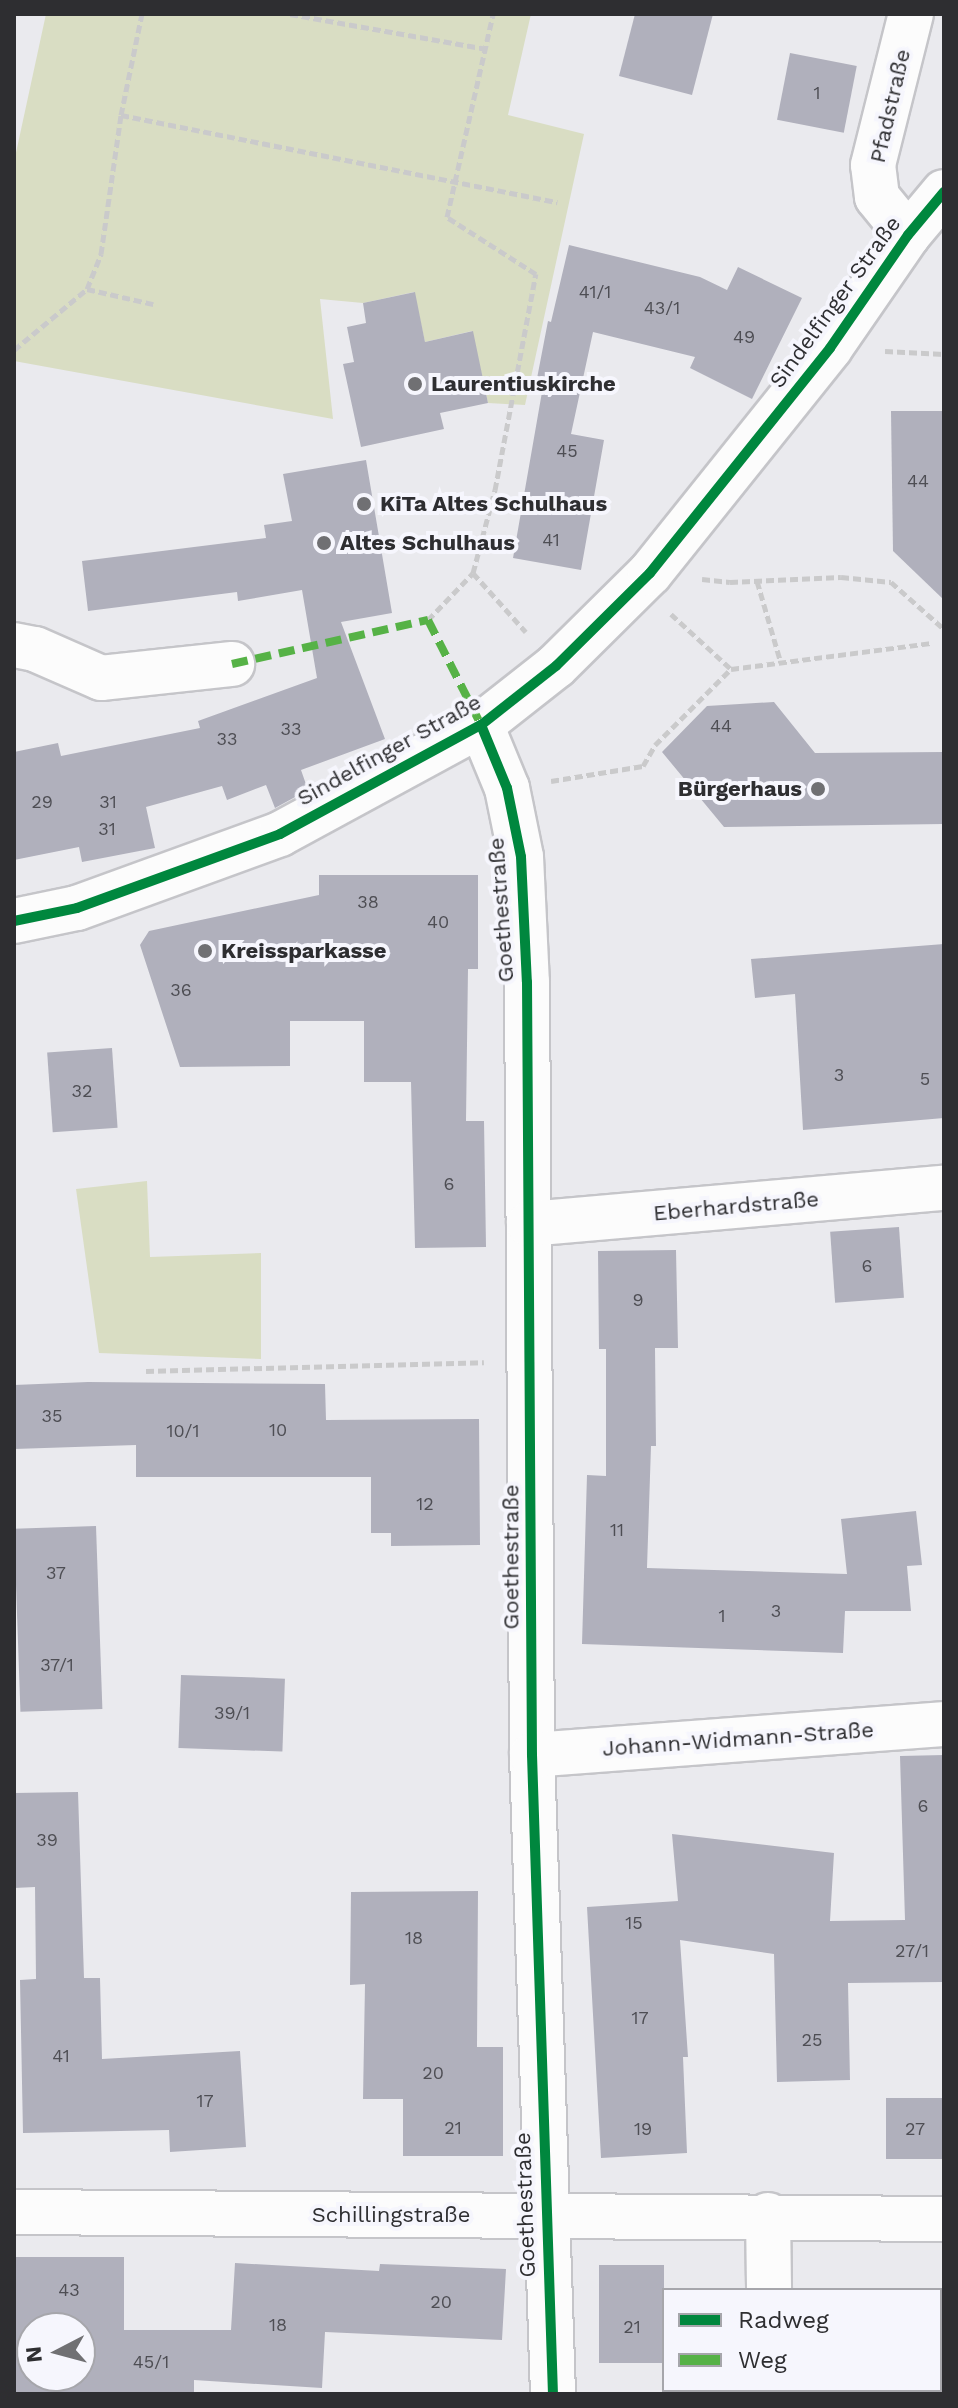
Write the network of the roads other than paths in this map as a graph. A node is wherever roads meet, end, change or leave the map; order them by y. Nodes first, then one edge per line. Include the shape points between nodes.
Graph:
1 (911, 14) edge
2 (929, 219) edge
3 (14, 645) edge
4 (232, 664) dead end
5 (481, 725) junction
6 (14, 921) edge
7 (944, 1188) edge
8 (529, 1224) junction
9 (944, 1724) edge
10 (532, 1755) junction
11 (14, 2212) edge
12 (768, 2215) junction
13 (545, 2217) junction
14 (944, 2219) edge
15 (769, 2288) edge
16 (553, 2394) edge

1 - 2 street, Pfadstraße via 873,165 877,197
2 - 5 street, Sindelfinger Straße via 650,573 556,666
3 - 4 street via 101,678
5 - 6 street, Sindelfinger Straße via 280,834 77,908
5 - 8 street, Goethestraße via 507,788 521,857
7 - 8 street, Eberhardstraße
8 - 10 street, Goethestraße
9 - 10 street, Johann-Widmann-Straße
10 - 13 street, Goethestraße
11 - 13 street, Schillingstraße
12 - 13 street, Schillingstraße
12 - 14 street, Schillingstraße
12 - 15 street
13 - 16 street, Goethestraße

